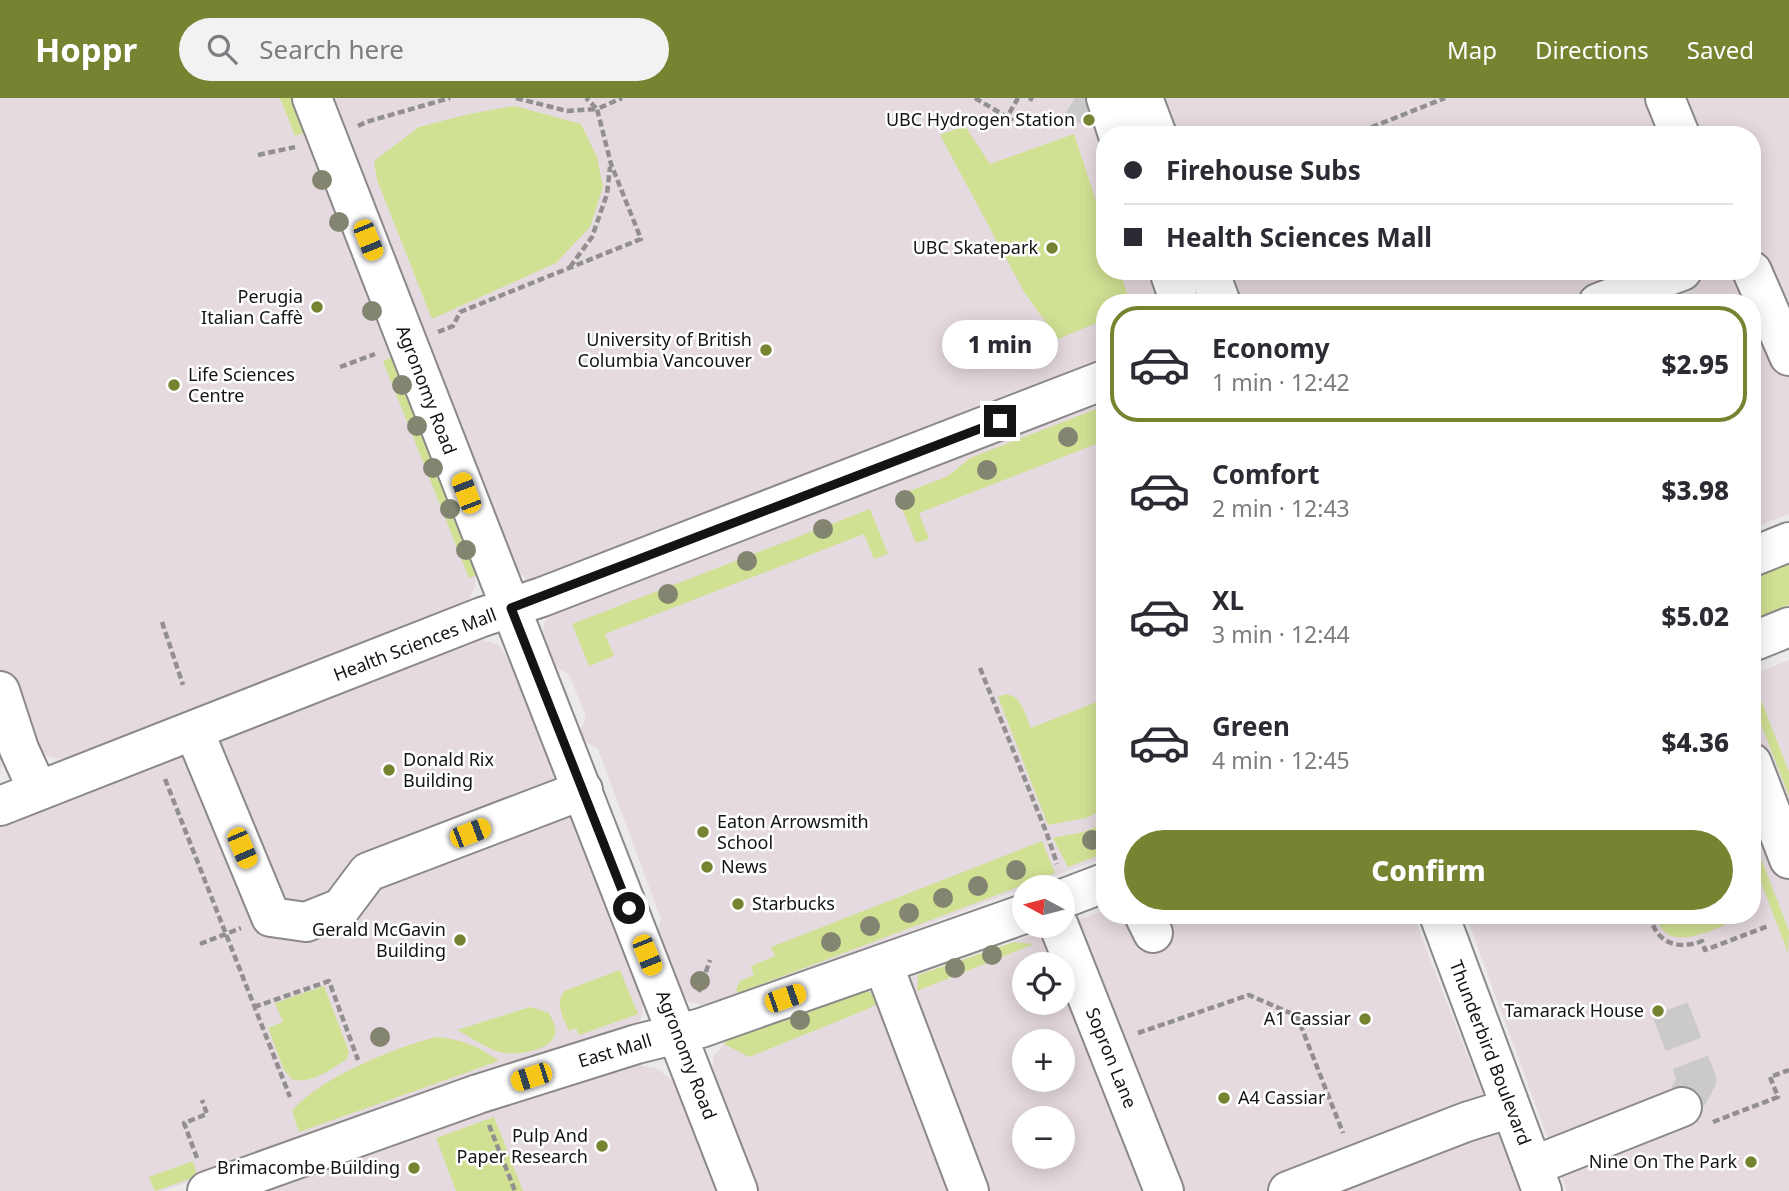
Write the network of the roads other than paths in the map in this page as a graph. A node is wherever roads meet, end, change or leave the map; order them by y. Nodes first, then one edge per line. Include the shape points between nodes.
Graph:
1 (312, 98) edge
2 (1143, 98) edge
3 (1665, 98) edge
4 (1154, 126) edge
5 (1676, 126) edge
6 (1658, 280) edge
7 (1756, 280) edge
8 (1622, 294) edge
9 (1789, 356) edge
10 (1096, 383) edge
11 (1789, 542) edge
12 (1761, 553) edge
13 (511, 608) junction
14 (1768, 635) edge
15 (1761, 652) edge
16 (0, 691) edge
17 (194, 731) junction
18 (1761, 786) edge
19 (583, 790) junction
20 (38, 791) junction
21 (0, 806) edge
22 (1789, 859) edge
23 (1096, 884) edge
24 (1075, 886) edge
25 (1012, 918) edge
26 (1441, 924) edge
27 (1064, 938) edge
28 (883, 964) junction
29 (677, 1034) junction
30 (1682, 1107) tunnel mouth
31 (1511, 1108) junction
32 (203, 1177) edge
33 (1537, 1179) edge
34 (738, 1191) edge
35 (969, 1191) edge
36 (1164, 1191) edge
37 (1288, 1191) edge

1 - 13 street, Agronomy Road
2 - 4 street
3 - 5 street
6 - 8 street
7 - 9 street
10 - 13 street, Health Sciences Mall
11 - 12 street
13 - 17 street, Health Sciences Mall
13 - 19 street, Agronomy Road
14 - 15 street
16 - 20 street
17 - 19 street via 271,917 306,922 341,908 368,872
17 - 20 street, Health Sciences Mall
18 - 22 street
19 - 29 street, Agronomy Road
20 - 21 street, Health Sciences Mall
23 - 24 street
25 - 28 street, East Mall
26 - 31 street, Thunderbird Boulevard
27 - 36 street, Sopron Lane
28 - 29 street, East Mall
28 - 35 street
29 - 32 street, East Mall
29 - 34 street, Agronomy Road
30 - 33 street
31 - 33 street, Thunderbird Boulevard
31 - 37 street

